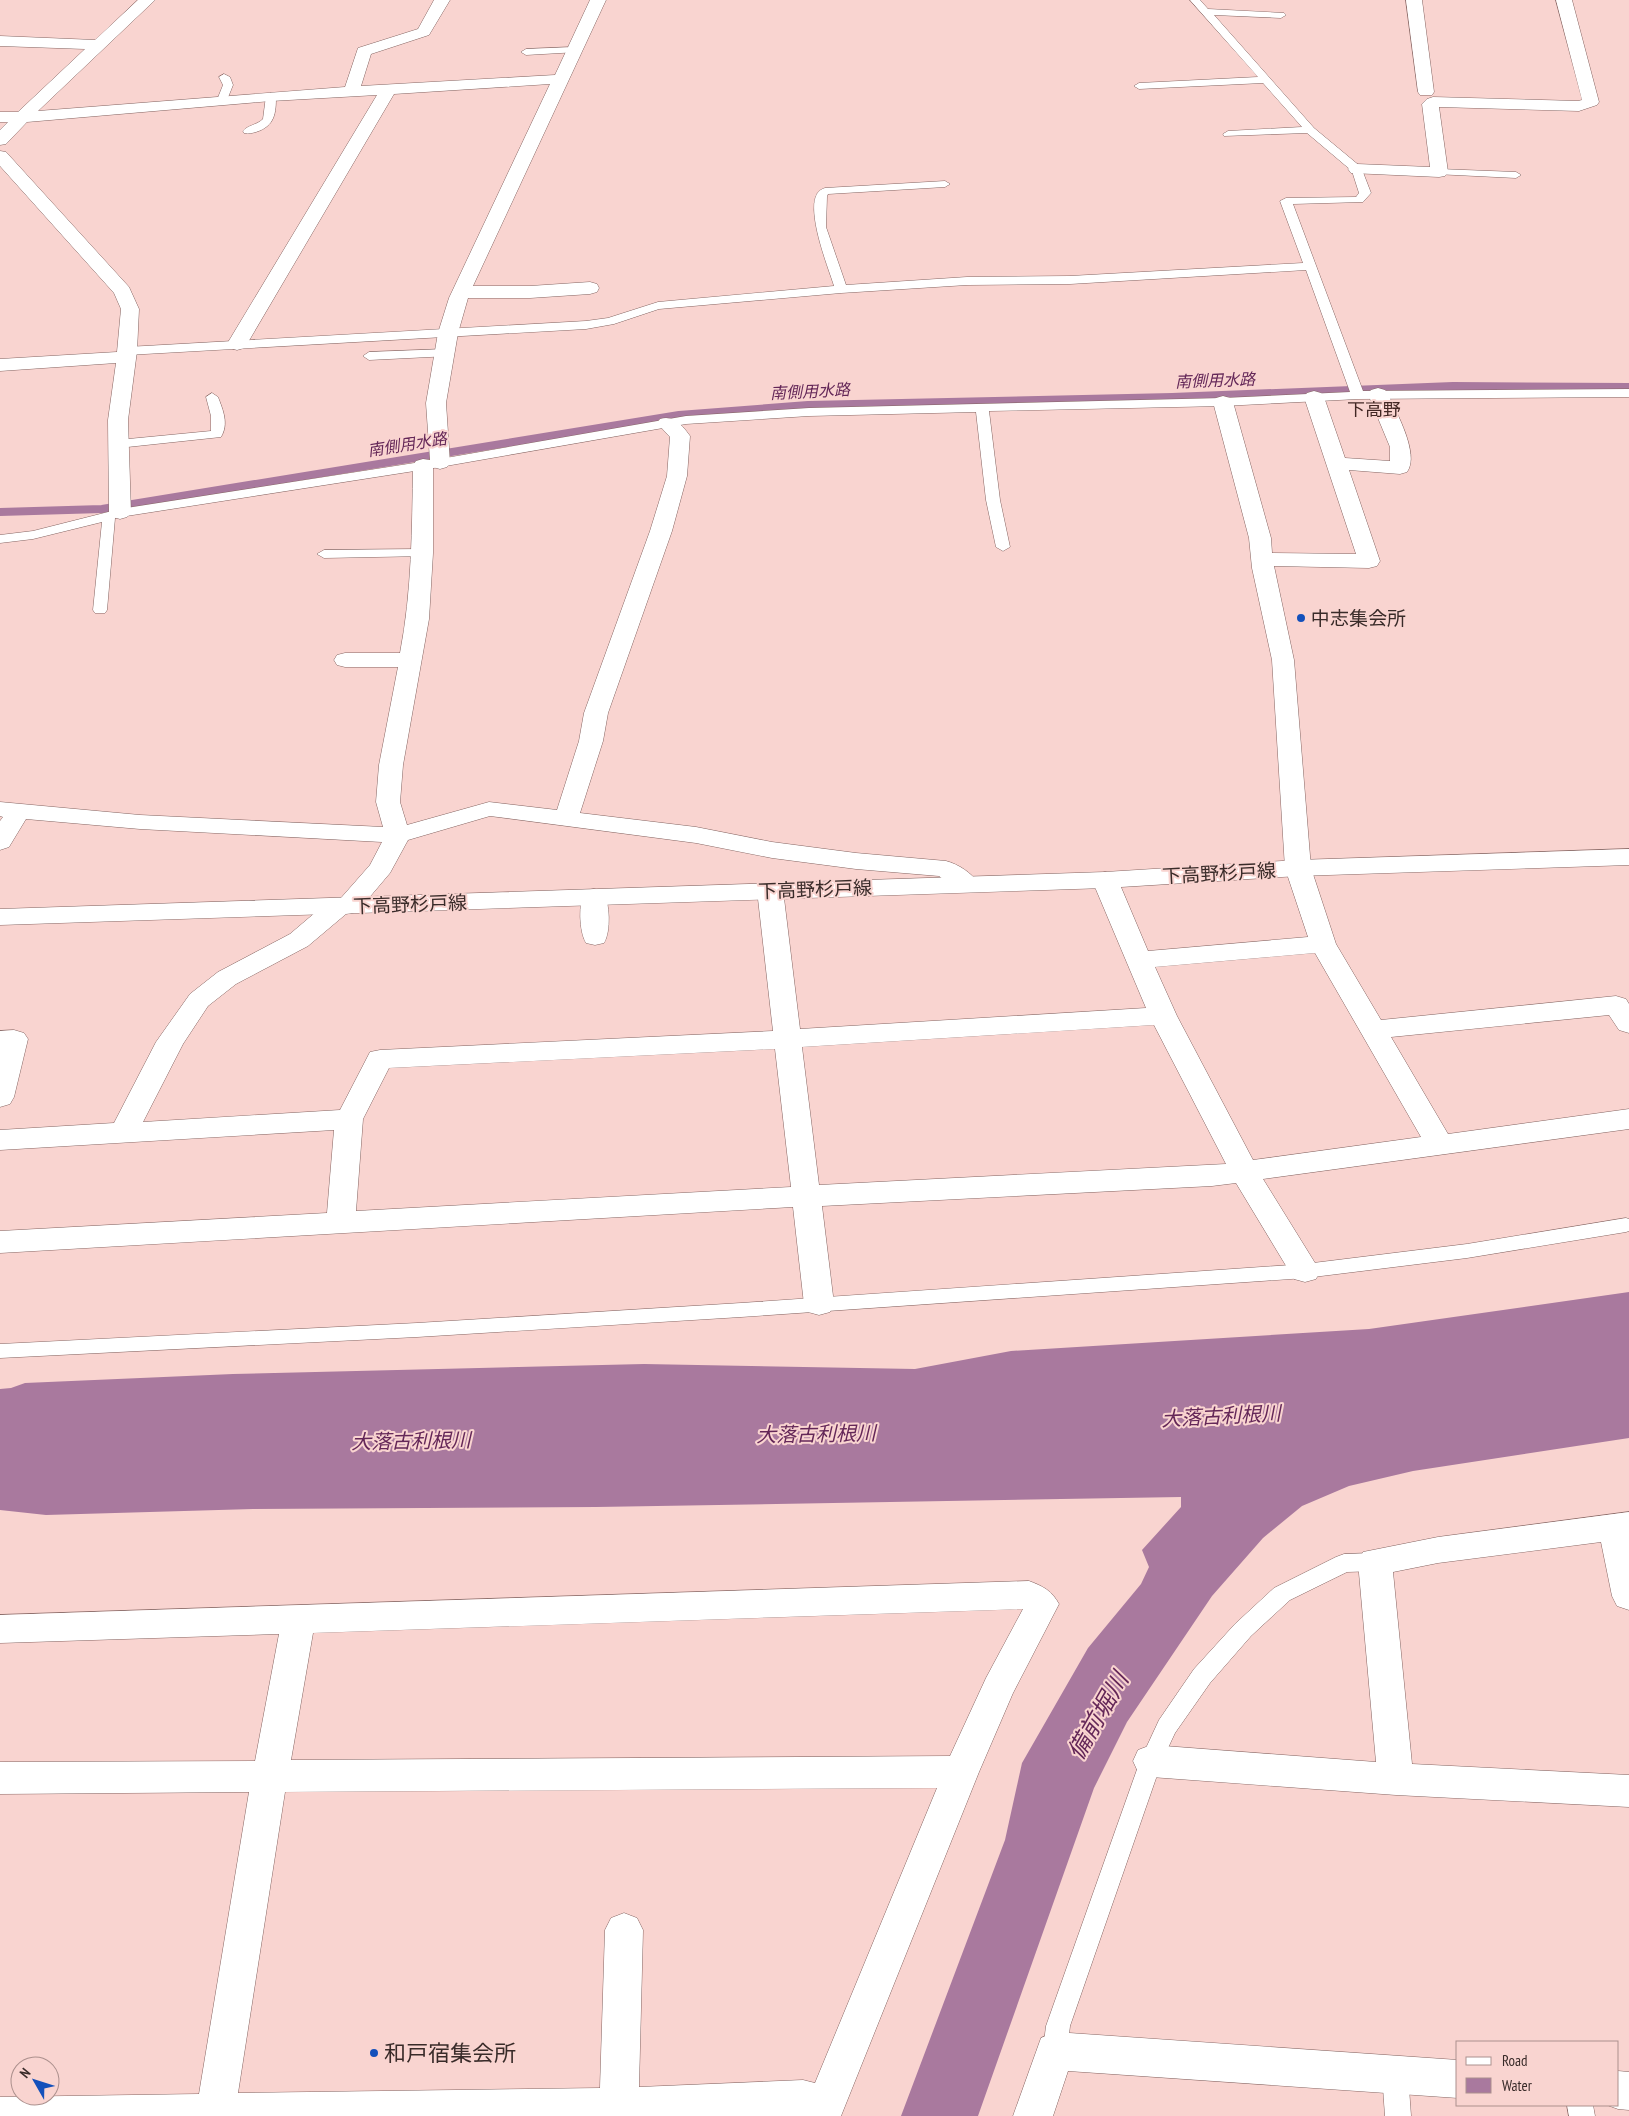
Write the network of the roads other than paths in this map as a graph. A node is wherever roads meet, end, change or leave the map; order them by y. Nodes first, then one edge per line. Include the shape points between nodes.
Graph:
1 (147, 0) edge
2 (442, 0) edge
3 (598, 0) edge
4 (1195, 0) edge
5 (1414, 0) edge
6 (1564, 0) edge
7 (1207, 12) junction
8 (1281, 15) dead end
9 (0, 40) edge
10 (99, 45) junction
11 (574, 50) junction
12 (526, 52) dead end
13 (224, 77) dead end
14 (561, 79) junction
15 (1266, 80) junction
16 (1139, 86) dead end
17 (389, 88) junction
18 (352, 90) junction
19 (1426, 92) dead end
20 (271, 96) junction
21 (222, 100) junction
22 (0, 117) edge
23 (22, 117) junction
24 (1310, 130) junction
25 (248, 131) dead end
26 (1228, 134) dead end
27 (0, 140) edge
28 (0, 156) edge
29 (1357, 169) junction
30 (1439, 172) junction
31 (1516, 175) dead end
32 (945, 184) dead end
33 (1310, 266) junction
34 (590, 288) dead end
35 (841, 290) junction
36 (460, 292) junction
37 (448, 333) junction
38 (237, 344) junction
39 (446, 353) junction
40 (127, 354) junction
41 (369, 356) dead end
42 (0, 365) edge
43 (1629, 393) edge
44 (1368, 395) junction
45 (212, 397) dead end
46 (1314, 397) junction
47 (1223, 402) junction
48 (982, 408) junction
49 (667, 424) junction
50 (118, 444) junction
51 (1336, 462) junction
52 (432, 464) junction
53 (115, 514) junction
54 (0, 540) edge
55 (1002, 547) dead end
56 (422, 553) junction
57 (324, 554) dead end
58 (1262, 560) junction
59 (100, 610) dead end
60 (345, 660) dead end
61 (410, 660) junction
62 (9, 810) edge
63 (566, 819) junction
64 (398, 835) junction
65 (0, 842) edge
66 (1629, 857) edge
67 (1298, 868) junction
68 (1105, 880) junction
69 (966, 884) junction
70 (770, 890) junction
71 (594, 897) junction
72 (344, 906) junction
73 (0, 917) edge
74 (595, 937) dead end
75 (1323, 944) junction
76 (1138, 960) junction
77 (1163, 1016) junction
78 (1629, 1024) edge
79 (1374, 1030) junction
80 (788, 1039) junction
81 (0, 1040) edge
82 (0, 1097) edge
83 (349, 1119) junction
84 (1629, 1119) edge
85 (124, 1132) junction
86 (0, 1140) edge
87 (1440, 1145) junction
88 (1245, 1173) junction
89 (807, 1196) junction
90 (341, 1222) junction
91 (1626, 1225) dead end
92 (0, 1242) edge
93 (1305, 1271) junction
94 (819, 1304) junction
95 (0, 1351) edge
96 (1622, 1526) edge
97 (1374, 1562) junction
98 (1629, 1596) edge
99 (299, 1618) junction
100 (0, 1629) edge
101 (1151, 1761) junction
102 (961, 1772) junction
103 (270, 1775) junction
104 (0, 1778) edge
105 (1396, 1779) junction
106 (1629, 1791) edge
107 (624, 1930) dead end
108 (1055, 2052) junction
109 (1395, 2074) junction
110 (1456, 2079) edge
111 (619, 2107) junction
112 (824, 2110) edge
113 (215, 2114) edge
114 (0, 2116) edge
115 (1033, 2116) edge
116 (1398, 2116) edge

1 - 10 street
2 - 18 street via 424,32 364,51
3 - 11 street
4 - 7 lane
5 - 19 street
6 - 30 street via 1591,102 1579,106 1433,102 1430,104
7 - 8 lane
7 - 15 lane
9 - 10 street
10 - 23 street
11 - 12 lane
11 - 14 street
13 - 21 lane via 229,86
14 - 17 street
14 - 36 street
15 - 16 lane
15 - 24 lane
17 - 18 street
17 - 38 street
18 - 20 street
20 - 21 street
20 - 25 lane via 268,123
21 - 23 street
22 - 23 street
23 - 27 street
24 - 26 lane
24 - 29 lane
28 - 40 street via 122,291 130,309
29 - 30 street
29 - 33 lane via 1365,193 1359,200 1286,201
30 - 31 lane
32 - 35 lane via 825,191 821,196 820,228
33 - 35 lane
33 - 44 lane
34 - 36 street
35 - 37 lane via 658,306 586,325
36 - 37 street
37 - 38 lane
37 - 39 street
38 - 40 lane
39 - 41 lane
39 - 52 street via 436,403
40 - 42 street
40 - 50 street
43 - 44 lane
44 - 46 lane
44 - 51 street via 1400,447 1400,468
45 - 50 lane via 219,417 216,434
46 - 47 lane
46 - 51 street
47 - 48 lane
47 - 58 street via 1260,538
48 - 49 lane via 809,412
48 - 55 lane
49 - 52 lane
49 - 63 street via 680,436 677,476 661,531 596,713 591,741
50 - 53 street
51 - 58 street via 1369,561
52 - 53 lane
52 - 56 street
53 - 54 lane
53 - 59 lane
56 - 57 lane
56 - 61 street via 418,619
58 - 67 street via 1283,660
60 - 61 street
61 - 64 street via 388,802
62 - 64 street via 140,822
62 - 65 street
63 - 64 street via 489,809
63 - 69 street via 696,835 790,853 946,869
64 - 72 street via 381,868
66 - 67 street, 下高野杉戸線
67 - 68 street, 下高野杉戸線
67 - 75 street
68 - 69 street, 下高野杉戸線
68 - 76 street
69 - 70 street, 下高野杉戸線
70 - 71 street, 下高野杉戸線
70 - 80 street
71 - 72 street, 下高野杉戸線
71 - 74 street
72 - 73 street, 下高野杉戸線
72 - 85 street via 299,940 227,978 199,1000 170,1042
75 - 76 street
75 - 79 street
76 - 77 street
77 - 80 street
77 - 88 street
78 - 79 street via 1616,1005
79 - 87 street
80 - 83 street via 380,1060
80 - 89 street
81 - 82 street via 14,1039
83 - 85 street
83 - 90 street
84 - 87 street
85 - 86 street
87 - 88 street
88 - 89 street
88 - 93 street
89 - 90 street
89 - 94 street
90 - 92 street
91 - 93 lane via 1467,1251
93 - 94 lane
94 - 95 lane via 417,1330
96 - 97 street via 1438,1550
96 - 98 street
97 - 101 lane via 1344,1563 1282,1594 1243,1630 1202,1676 1167,1728
97 - 105 street
99 - 100 street
99 - 102 street via 1029,1595 1042,1604 998,1688
99 - 103 street
101 - 105 street
101 - 108 lane via 1058,2026
102 - 103 street
102 - 112 street
103 - 104 street
103 - 113 street
105 - 106 street
107 - 111 street
108 - 109 street
108 - 115 street
109 - 110 street
109 - 116 lane
111 - 112 street via 804,2099
111 - 113 street
113 - 114 street

